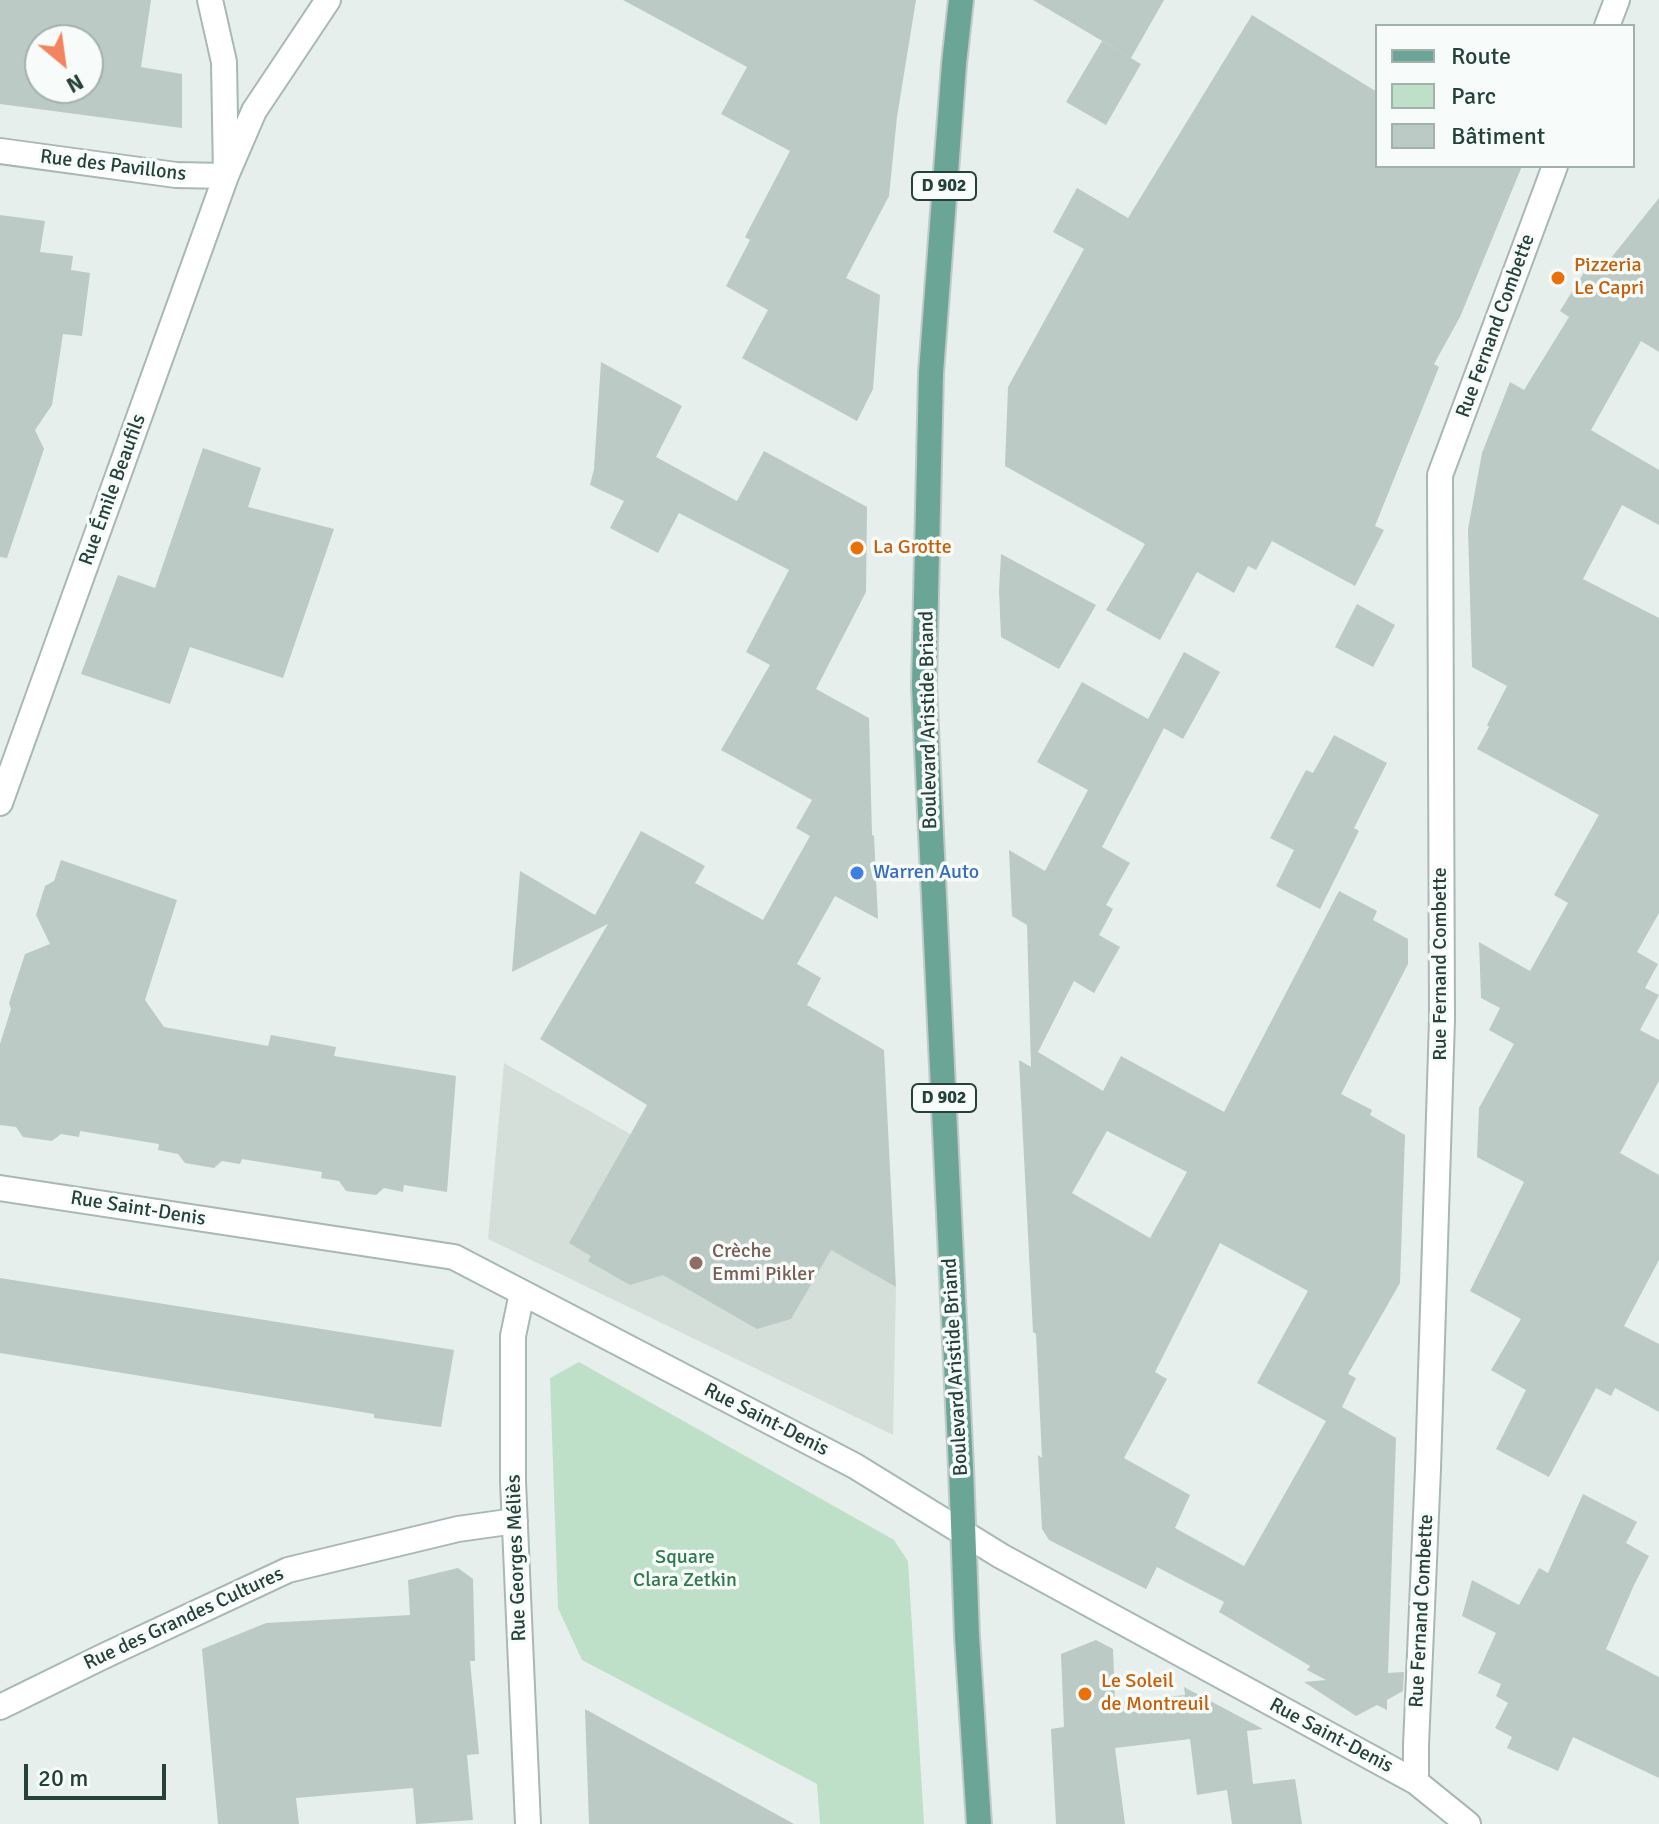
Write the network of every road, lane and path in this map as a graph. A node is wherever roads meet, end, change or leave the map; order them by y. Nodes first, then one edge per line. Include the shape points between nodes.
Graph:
1 (210, 0) edge
2 (328, 0) edge
3 (961, 0) edge
4 (1617, 0) edge
5 (1608, 24) edge
6 (0, 151) edge
7 (1554, 168) edge
8 (226, 176) junction
9 (0, 803) edge
10 (0, 1188) edge
11 (522, 1293) junction
12 (515, 1521) junction
13 (962, 1534) junction
14 (0, 1707) edge
15 (1416, 1782) junction
16 (528, 1824) edge
17 (979, 1824) edge
18 (1468, 1824) edge

1 - 8 street, Rue Émile Beaufils via 224,62
2 - 8 street, Rue Émile Beaufils via 254,111
3 - 13 main road, Boulevard Aristide Briand / D 902 via 931,373 924,686
4 - 5 street
6 - 8 street, Rue des Pavillons via 176,175
7 - 15 street, Rue Fernand Combette via 1440,475 1442,1019
8 - 9 street, Rue Émile Beaufils
10 - 11 street, Rue Saint-Denis via 454,1257
11 - 12 street, Rue Georges Méliès via 513,1336
11 - 13 street, Rue Saint-Denis via 855,1466
12 - 14 street, Rue des Grandes Cultures via 458,1529 288,1570
12 - 16 street, Rue Georges Méliès
13 - 15 street, Rue Saint-Denis
13 - 17 main road, Boulevard Aristide Briand / D 902
15 - 18 street, Rue Saint-Denis

